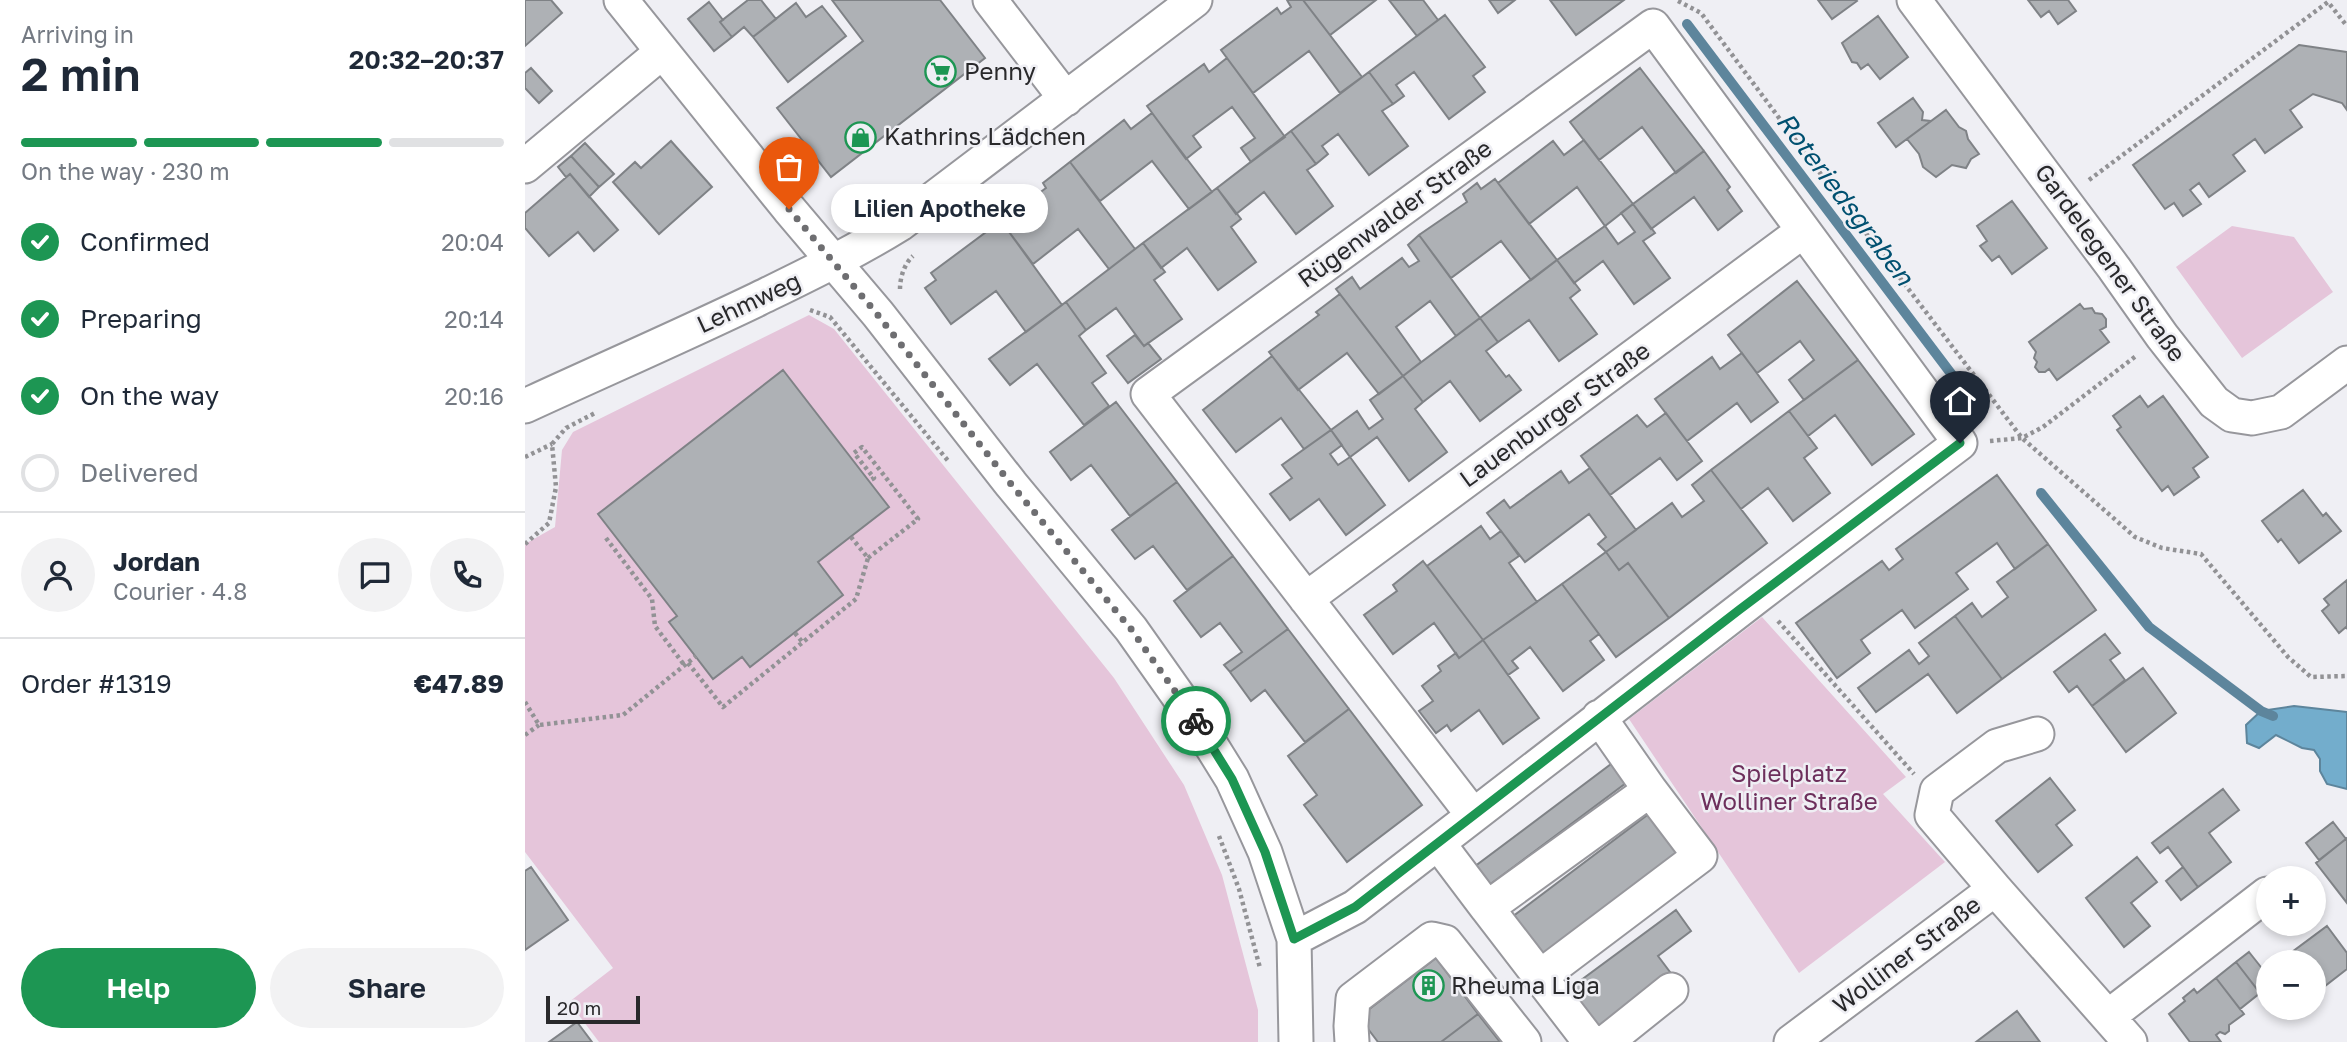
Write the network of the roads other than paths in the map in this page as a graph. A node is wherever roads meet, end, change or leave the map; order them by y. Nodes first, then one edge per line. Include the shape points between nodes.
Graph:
1 (621, 0) edge
2 (990, 0) edge
3 (1195, 0) edge
4 (1914, 0) edge
5 (662, 52) junction
6 (1066, 99) junction
7 (525, 166) edge
8 (1803, 231) junction
9 (833, 262) junction
10 (2347, 363) edge
11 (525, 406) edge
12 (1306, 599) junction
13 (1599, 718) junction
14 (2037, 734) dead end
15 (1650, 790) junction
16 (1473, 815) junction
17 (1438, 843) junction
18 (1995, 889) junction
19 (2256, 902) edge
20 (1487, 908) junction
21 (1294, 939) junction
22 (1541, 976) junction
23 (1671, 990) dead end
24 (2109, 1016) junction
25 (1296, 1042) edge
26 (1352, 1042) edge
27 (1524, 1042) edge
28 (1590, 1042) edge
29 (1606, 1042) edge
30 (1791, 1042) edge
31 (2130, 1042) edge

1 - 5 street
2 - 6 street
3 - 6 street, Lehmweg
4 - 10 street, Gardelegener Straße via 2214,402 2232,415 2252,418 2281,412
5 - 7 street
5 - 9 street
6 - 9 street, Lehmweg via 900,224
8 - 12 street, Lauenburger Straße
8 - 12 street, Rügenwalder Straße via 1653,26 1148,394
8 - 13 street, Rügenwalder Straße via 1960,443
9 - 11 street, Lehmweg
9 - 21 street via 1131,629 1196,721 1232,779 1265,852
12 - 16 street, Rügenwalder Straße
13 - 15 street
13 - 16 street
14 - 18 street via 1997,747 1937,791 1932,815
15 - 20 street
15 - 22 street via 1700,856
16 - 17 street
17 - 20 street
17 - 21 street via 1355,907
18 - 24 street, Wolliner Straße
18 - 30 street, Wolliner Straße
19 - 24 street
20 - 22 street
21 - 25 street
22 - 28 street
23 - 29 street
24 - 31 street, Wolliner Straße
26 - 27 street via 1353,999 1432,939 1445,942

